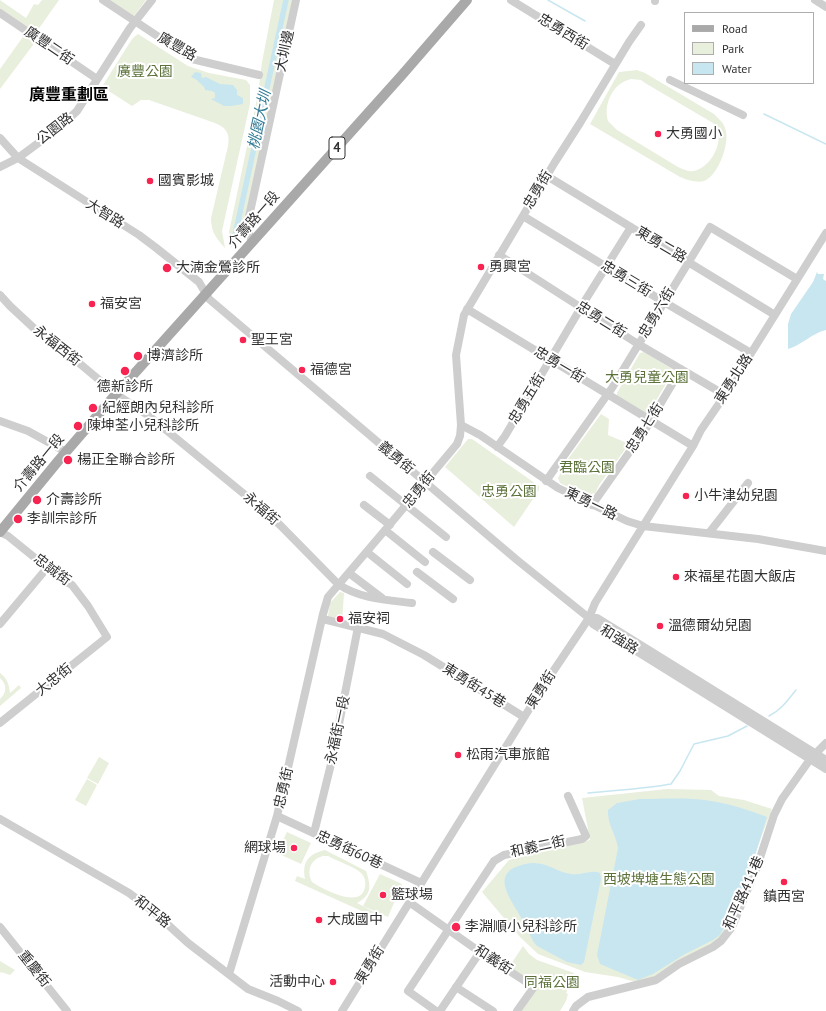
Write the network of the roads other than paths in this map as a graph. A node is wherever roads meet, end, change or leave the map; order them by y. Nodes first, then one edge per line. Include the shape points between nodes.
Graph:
1 (103, 0) edge
2 (152, 0) edge
3 (296, 0) edge
4 (467, 0) edge
5 (511, 0) edge
6 (815, 0) edge
7 (826, 7) edge
8 (0, 13) edge
9 (135, 22) junction
10 (641, 25) dead end
11 (616, 64) junction
12 (259, 75) dead end
13 (98, 79) junction
14 (670, 80) dead end
15 (742, 115) dead end
16 (0, 138) edge
17 (18, 158) junction
18 (0, 167) edge
19 (547, 176) junction
20 (523, 216) junction
21 (631, 227) junction
22 (826, 233) edge
23 (252, 243) junction
24 (499, 255) junction
25 (688, 262) junction
26 (606, 267) junction
27 (797, 279) junction
28 (0, 295) edge
29 (205, 295) junction
30 (664, 302) junction
31 (581, 308) junction
32 (467, 309) junction
33 (775, 315) junction
34 (638, 344) junction
35 (751, 353) junction
36 (550, 360) junction
37 (681, 370) junction
38 (116, 394) junction
39 (608, 395) junction
40 (725, 395) junction
41 (0, 421) edge
42 (651, 421) junction
43 (461, 425) junction
44 (693, 446) junction
45 (497, 447) junction
46 (66, 452) junction
47 (370, 476) dead end
48 (546, 481) junction
49 (425, 482) junction
50 (748, 483) dead end
51 (364, 505) dead end
52 (406, 505) junction
53 (592, 505) junction
54 (643, 526) junction
55 (387, 528) junction
56 (0, 532) edge
57 (709, 533) junction
58 (446, 537) dead end
59 (826, 550) edge
60 (367, 552) junction
61 (433, 552) dead end
62 (425, 562) dead end
63 (47, 568) junction
64 (417, 572) dead end
65 (349, 573) junction
66 (470, 580) dead end
67 (338, 584) junction
68 (407, 584) dead end
69 (382, 598) junction
70 (453, 599) dead end
71 (412, 603) dead end
72 (589, 618) junction
73 (323, 619) junction
74 (0, 624) edge
75 (358, 627) junction
76 (107, 637) joint
77 (524, 717) junction
78 (0, 723) edge
79 (826, 743) edge
80 (813, 756) junction
81 (826, 760) edge
82 (826, 769) edge
83 (568, 796) dead end
84 (277, 816) junction
85 (0, 819) edge
86 (314, 833) junction
87 (421, 883) junction
88 (409, 902) junction
89 (0, 927) edge
90 (449, 930) junction
91 (480, 952) junction
92 (229, 974) junction
93 (456, 987) junction
94 (293, 1010) edge
95 (67, 1011) edge
96 (342, 1011) edge
97 (436, 1011) edge
98 (440, 1011) edge
99 (493, 1011) edge
100 (517, 1011) edge
101 (573, 1011) edge

1 - 9 street, 廣豐路
2 - 9 street, 公園路
3 - 23 street, 大圳邊 via 247,226
4 - 23 main road, 介壽路一段 / 4
5 - 11 street, 忠勇西街
6 - 7 street
8 - 13 street, 廣豐二街
9 - 12 street, 廣豐路 via 192,59
9 - 13 street, 公園路
10 - 11 street, 忠勇街
11 - 19 street, 忠勇街
13 - 17 street, 公園路 via 77,111
14 - 15 street
16 - 17 street, 大智路
17 - 18 street, 公園路
17 - 29 street, 大智路 via 139,235 199,282
19 - 20 street, 忠勇街
19 - 21 street, 東勇二路
20 - 24 street, 忠勇街
20 - 26 street, 忠勇三街
21 - 25 street, 東勇二路
21 - 26 street, 忠勇五街
22 - 27 street, 東勇北路
23 - 29 main road, 介壽路一段 / 4
24 - 31 street, 忠勇二街
24 - 32 street, 忠勇街
25 - 27 street, 忠勇六街 via 710,227
25 - 30 street, 忠勇六街
25 - 33 street, 東勇二路
26 - 30 street, 忠勇三街
26 - 31 street, 忠勇五街
27 - 33 street, 東勇北路
28 - 38 street, 永福西街 via 38,332
29 - 38 main road, 介壽路一段 / 4
29 - 49 street, 義勇街
30 - 34 street, 忠勇六街
30 - 35 street, 忠勇三街
31 - 34 street, 忠勇二街
31 - 36 street, 忠勇五街
32 - 36 street, 忠勇一街
32 - 43 street, 忠勇街 via 456,355
33 - 35 street, 東勇北路
34 - 37 street, 忠勇二街
34 - 39 street, 忠勇六街
35 - 40 street, 東勇北路
36 - 39 street, 忠勇一街
36 - 45 street, 忠勇五街
37 - 40 street, 忠勇二街
37 - 42 street, 忠勇七街
38 - 46 main road, 介壽路一段 / 4
38 - 67 street, 永福街 via 149,416 255,503
39 - 42 street, 忠勇一街
39 - 48 street, 忠勇六街
40 - 44 street, 東勇北路
41 - 46 street via 28,431
42 - 44 street, 忠勇一街
42 - 53 street, 忠勇七街
43 - 45 street, 東勇一路
43 - 49 street, 忠勇街 via 457,444
44 - 54 street, 東勇北路
45 - 48 street, 東勇一路
46 - 56 main road, 介壽路一段 / 4
47 - 52 street
48 - 53 street, 東勇一路
49 - 52 street, 忠勇街
49 - 72 street, 義勇街
50 - 57 street
51 - 55 street
52 - 55 street, 忠勇街
52 - 58 street
53 - 54 street, 東勇一路
54 - 57 street
54 - 72 street, 東勇街 via 595,603
55 - 60 street, 忠勇街
55 - 62 street
56 - 63 street, 忠誠街
57 - 59 street
60 - 65 street, 忠勇街
60 - 68 street
61 - 66 street
63 - 74 street
63 - 76 street, 忠誠街 via 72,585
64 - 70 street
65 - 67 street, 忠勇街
65 - 69 street
67 - 69 street, 永福街 via 347,590
67 - 73 street, 忠勇街 via 328,597
69 - 71 street, 永福街
72 - 77 street, 東勇街
72 - 80 street, 和強路 via 593,624
73 - 75 street, 東勇街45巷
73 - 84 street, 忠勇街
75 - 77 street, 東勇街45巷 via 383,634 424,655
75 - 86 street, 永福街一段 via 332,760
76 - 78 street, 大忠街
77 - 87 street, 東勇街
79 - 80 street, 和平路411巷
80 - 81 street, 和強路
80 - 82 street, 和強路
80 - 101 street, 和平路411巷 via 782,799 774,815 732,927 721,941 656,980 588,996
83 - 90 street, 和義二街 via 586,836 510,853 494,861
84 - 86 street, 忠勇街60巷
84 - 92 street, 忠勇街
85 - 92 street, 和平路 via 129,893
86 - 87 street, 忠勇街60巷
87 - 88 street, 東勇街
88 - 90 street, 和義街
88 - 96 street, 東勇街
89 - 95 street, 重慶街
90 - 91 street, 和義街
90 - 97 street, 和義二街 via 408,991
91 - 93 street
91 - 100 street, 和義街 via 534,987
92 - 94 street, 和平路 via 248,989
93 - 98 street
93 - 99 street

